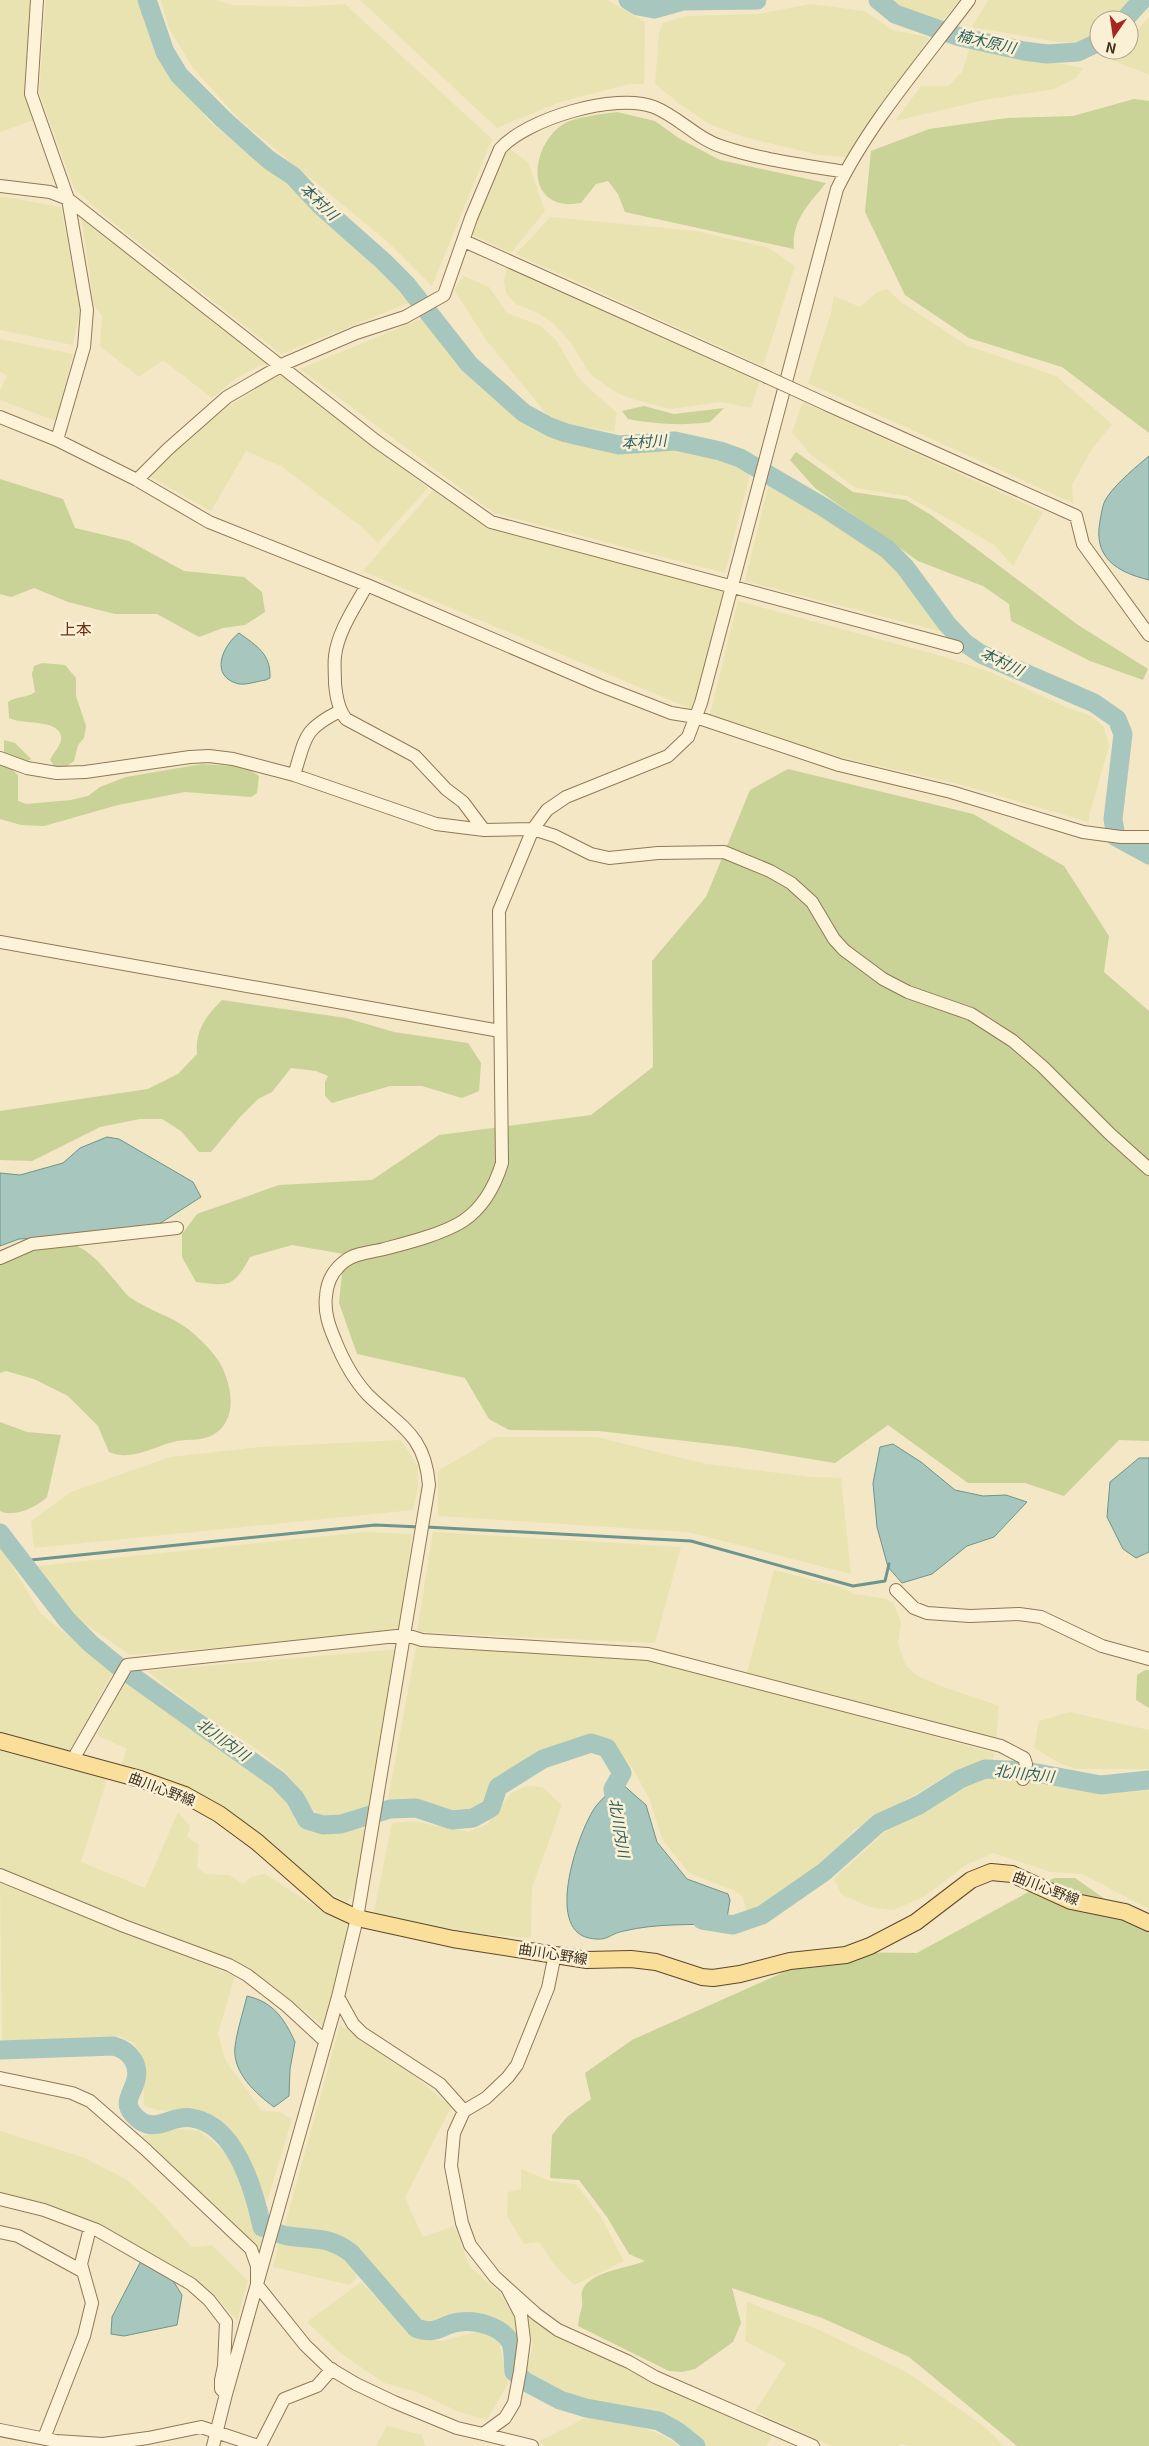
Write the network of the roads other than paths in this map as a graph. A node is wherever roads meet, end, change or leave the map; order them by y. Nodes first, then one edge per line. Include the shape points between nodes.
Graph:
1 (38, 0) edge
2 (969, 0) edge
3 (845, 172) junction
4 (0, 186) edge
5 (68, 199) junction
6 (464, 241) junction
7 (281, 366) junction
8 (0, 417) edge
9 (58, 440) junction
10 (137, 480) junction
11 (367, 585) junction
12 (732, 585) junction
13 (1149, 635) edge
14 (956, 647) dead end
15 (340, 711) junction
16 (696, 717) junction
17 (0, 758) edge
18 (294, 775) junction
19 (533, 828) junction
20 (484, 830) junction
21 (1149, 837) edge
22 (0, 942) edge
23 (500, 1031) junction
24 (1149, 1168) edge
25 (177, 1228) dead end
26 (0, 1258) edge
27 (896, 1590) dead end
28 (406, 1635) junction
29 (1149, 1659) edge
30 (0, 1741) edge
31 (72, 1761) junction
32 (1023, 1779) dead end
33 (0, 1875) edge
34 (357, 1918) junction
35 (1149, 1923) edge
36 (555, 1954) junction
37 (338, 1997) junction
38 (325, 2041) junction
39 (0, 2078) edge
40 (464, 2111) junction
41 (0, 2199) edge
42 (90, 2228) junction
43 (0, 2232) edge
44 (82, 2271) junction
45 (257, 2284) junction
46 (507, 2288) junction
47 (332, 2369) junction
48 (226, 2394) junction
49 (0, 2430) edge
50 (217, 2431) junction
51 (483, 2434) junction
52 (44, 2438) junction
53 (213, 2446) edge
54 (259, 2446) edge
55 (532, 2446) edge
56 (813, 2446) edge

1 - 5 street via 31,94
2 - 3 street
3 - 6 street via 721,147 679,119 653,107 629,101 594,106 565,113 508,140 500,149
3 - 12 street via 831,209
4 - 5 street via 50,192
5 - 7 street
5 - 9 street via 87,310 84,347
6 - 7 street via 444,295 405,318 356,333
6 - 13 street, bridge via 1076,516 1083,544
7 - 10 street via 227,398
7 - 12 street via 376,441 491,522
8 - 9 street
9 - 10 street
10 - 11 street via 209,522
11 - 15 street via 345,625 335,656
11 - 16 street via 598,685 671,714
12 - 14 street
12 - 16 street
15 - 18 street via 317,722 309,732
15 - 20 street via 346,719 415,756 463,802
16 - 19 street via 688,738 668,756 566,796
16 - 21 street via 839,765 951,792 1083,832
17 - 18 street via 27,768 57,773 209,756
18 - 20 street via 436,824
19 - 20 street
19 - 23 street via 499,911
19 - 24 street via 591,854 609,858 724,852 786,880 812,902 844,950 908,992 970,1014 1013,1042
22 - 23 street
23 - 28 street via 502,1163 487,1198 462,1222 346,1260 333,1271 326,1287 325,1307 329,1325 347,1368 367,1394 410,1432 427,1464 429,1485
25 - 26 street via 32,1244
27 - 29 street via 914,1608 927,1613 1041,1617 1102,1646
28 - 31 street via 127,1665
28 - 32 street via 422,1640 648,1654 1001,1746 1024,1758
28 - 34 street
30 - 31 main road, 曲川心野線
31 - 34 main road, 曲川心野線 via 185,1795 257,1842 328,1905
33 - 38 street via 228,1965 247,1975 287,2006
34 - 36 main road, 曲川心野線 via 452,1939
34 - 37 street
35 - 36 main road, 曲川心野線 via 1125,1912 1070,1901 1012,1874 991,1872 971,1880 916,1922 846,1955 790,1961 713,1978 656,1962 587,1960
36 - 40 street via 548,1988 518,2065 486,2098
37 - 38 street
37 - 40 street via 362,2033 440,2084
38 - 45 street
39 - 45 street via 72,2093 90,2102 251,2249 257,2266
40 - 46 street via 454,2133 451,2166 462,2224 470,2244
41 - 42 street via 44,2210
42 - 44 street
42 - 48 street via 191,2284 209,2300 226,2322 221,2389
43 - 44 street via 18,2236
44 - 52 street via 92,2303 84,2336
45 - 47 street via 305,2345
45 - 48 street
46 - 51 street via 521,2315 524,2340 520,2371 514,2404 506,2418
46 - 56 street via 558,2330 655,2377
47 - 51 street via 394,2402 457,2428
47 - 54 street via 317,2386 284,2399
48 - 50 street
49 - 52 street
50 - 52 street via 201,2427 103,2444
50 - 53 street
50 - 54 street
51 - 55 street

